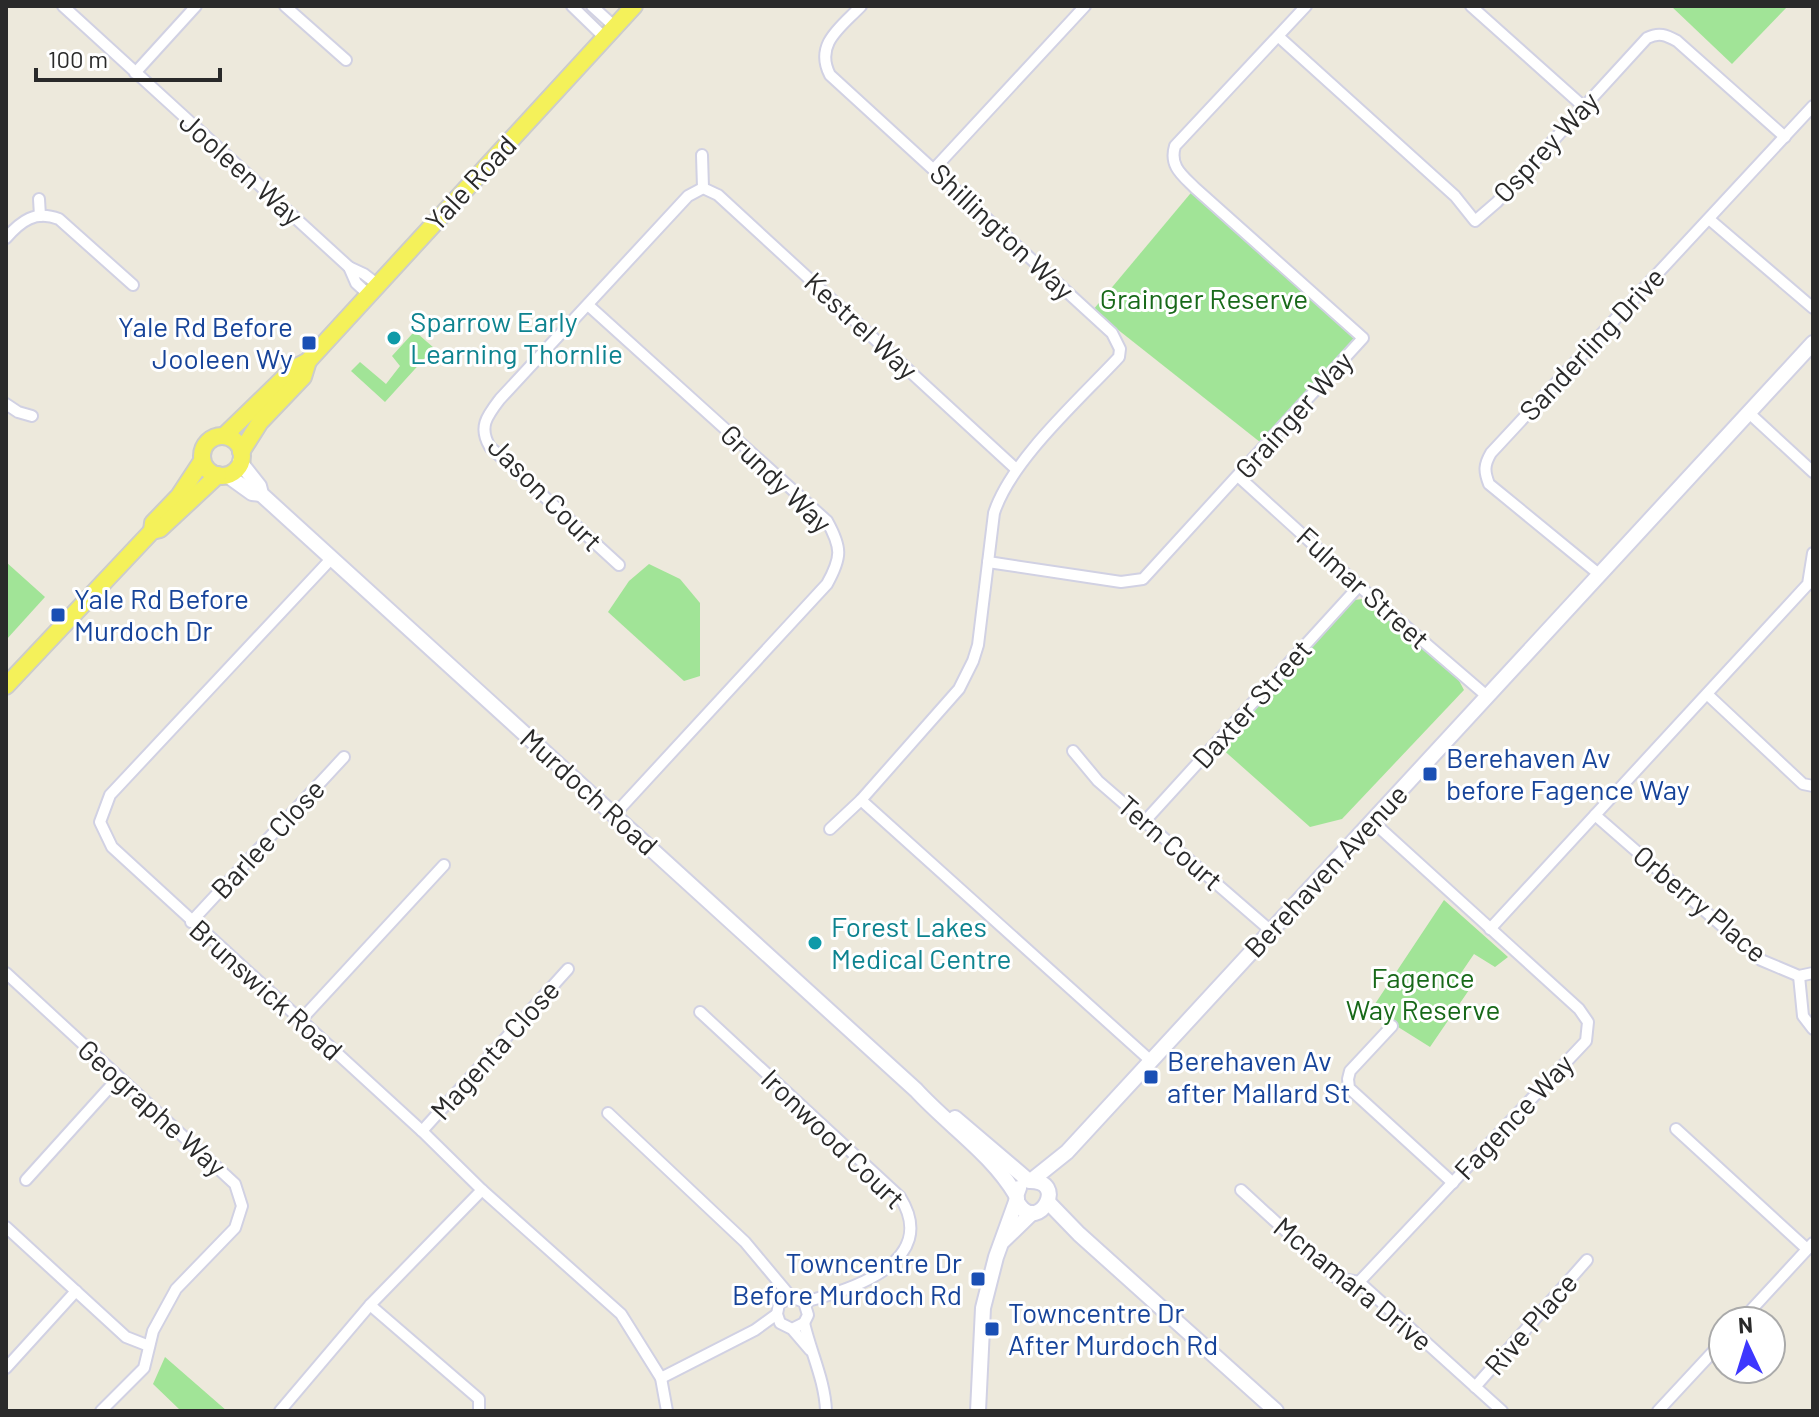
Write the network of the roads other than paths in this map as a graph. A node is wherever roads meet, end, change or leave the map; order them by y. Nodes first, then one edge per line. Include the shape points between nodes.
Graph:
1 (63, 6) edge
2 (196, 6) edge
3 (285, 6) edge
4 (572, 6) edge
5 (592, 6) edge
6 (634, 6) edge
7 (861, 6) edge
8 (1085, 6) edge
9 (1306, 6) edge
10 (1471, 6) edge
11 (610, 32) junction
12 (1279, 37) junction
13 (346, 60) dead end
14 (135, 73) junction
15 (1813, 106) edge
16 (1584, 107) junction
17 (1785, 137) junction
18 (702, 155) dead end
19 (934, 169) junction
20 (703, 188) junction
21 (39, 199) dead end
22 (40, 216) junction
23 (1709, 219) junction
24 (6, 238) edge
25 (133, 285) dead end
26 (372, 289) junction
27 (588, 305) junction
28 (1813, 308) edge
29 (1813, 343) edge
30 (308, 361) junction
31 (6, 404) edge
32 (1749, 413) junction
33 (32, 416) dead end
34 (224, 436) junction
35 (240, 457) junction
36 (202, 461) junction
37 (1016, 469) junction
38 (1813, 472) edge
39 (222, 475) junction
40 (1239, 477) junction
41 (261, 494) junction
42 (152, 531) junction
43 (1813, 553) edge
44 (331, 559) junction
45 (988, 562) junction
46 (619, 565) dead end
47 (1600, 575) junction
48 (1359, 586) junction
49 (9, 678) edge
50 (1708, 695) junction
51 (1488, 697) junction
52 (1073, 751) dead end
53 (344, 757) dead end
54 (1813, 786) edge
55 (861, 800) junction
56 (614, 815) junction
57 (1595, 815) junction
58 (1145, 821) junction
59 (1372, 821) junction
60 (830, 829) dead end
61 (444, 865) dead end
62 (191, 922) junction
63 (1490, 929) junction
64 (1271, 931) junction
65 (568, 969) dead end
66 (6, 973) edge
67 (1813, 973) edge
68 (1799, 976) junction
69 (700, 1012) dead end
70 (300, 1021) junction
71 (1392, 1026) dead end
72 (1813, 1029) edge
73 (1151, 1061) junction
74 (118, 1078) junction
75 (916, 1090) junction
76 (608, 1113) dead end
77 (1676, 1129) dead end
78 (422, 1131) junction
79 (1067, 1152) junction
80 (26, 1180) dead end
81 (1031, 1181) junction
82 (1453, 1183) junction
83 (482, 1190) junction
84 (1241, 1190) dead end
85 (1016, 1197) junction
86 (1048, 1197) junction
87 (1034, 1213) junction
88 (6, 1227) edge
89 (1079, 1234) junction
90 (1003, 1242) junction
91 (1810, 1246) edge
92 (1587, 1260) dead end
93 (773, 1276) junction
94 (1359, 1282) junction
95 (76, 1291) junction
96 (833, 1294) junction
97 (791, 1297) junction
98 (804, 1302) junction
99 (370, 1305) junction
100 (1756, 1305) edge
101 (778, 1309) junction
102 (806, 1319) junction
103 (788, 1327) junction
104 (755, 1330) junction
105 (149, 1346) junction
106 (810, 1350) junction
107 (1707, 1358) edge
108 (6, 1368) edge
109 (661, 1378) junction
110 (1475, 1387) junction
111 (101, 1411) edge
112 (280, 1411) edge
113 (479, 1411) edge
114 (667, 1411) edge
115 (826, 1411) edge
116 (978, 1411) edge
117 (1276, 1411) edge
118 (1502, 1411) edge
119 (1658, 1411) edge

1 - 14 street, Jooleen Way
2 - 14 street
3 - 13 street
4 - 11 street
5 - 11 street
6 - 11 main road, Yale Road
7 - 19 street, Shillington Way via 826,46 825,66
8 - 19 street
9 - 12 street, Grainger Way
10 - 16 street
11 - 26 main road, Yale Road
12 - 16 street, Osprey Way via 1455,196 1475,221
12 - 40 street, Grainger Way via 1175,146 1173,161 1195,188 1363,338
14 - 26 street, Jooleen Way via 349,267 356,283
15 - 17 street, Sanderling Drive
16 - 17 street, Osprey Way via 1647,38 1660,34 1677,41
17 - 23 street, Sanderling Drive
18 - 20 street
19 - 37 street, Shillington Way via 1118,341 1119,357
20 - 27 street via 688,196
20 - 37 street, Kestrel Way via 718,195
21 - 22 street
22 - 24 street via 22,221
22 - 25 street via 66,223
23 - 28 street
23 - 47 street, Sanderling Drive via 1485,464 1489,484
26 - 30 main road, Yale Road
27 - 46 street, Jason Court via 486,417 483,432 490,447
27 - 56 street, Grundy Way via 827,521 839,542 839,563 827,584
29 - 32 main road, Berehaven Avenue
30 - 34 main road, Yale Road via 293,369
30 - 35 main road, Yale Road via 303,377 260,422
31 - 33 street
32 - 38 street
32 - 47 main road, Berehaven Avenue
34 - 35 main road via 235,441
34 - 36 main road via 207,443
35 - 39 main road via 236,470
35 - 41 main road, Murdoch Road
36 - 39 main road
36 - 42 main road
37 - 45 street, Shillington Way via 994,513
39 - 41 main road, Murdoch Road
39 - 42 main road
40 - 45 street, Grainger Way via 1143,579 1121,582
40 - 48 street, Fulmar Street
41 - 44 main road, Murdoch Road
42 - 49 main road
43 - 50 street via 1808,584
44 - 56 main road, Murdoch Road
44 - 62 street, Brunswick Road via 110,795 100,822 112,847
45 - 55 street, Shillington Way via 978,645 967,675
47 - 51 main road, Berehaven Avenue
48 - 51 street, Fulmar Street
48 - 58 street, Daxter Street
50 - 54 street via 1803,784
50 - 57 street
51 - 59 main road, Berehaven Avenue
52 - 58 street, Tern Court via 1098,781
53 - 62 street, Barlee Close
55 - 60 street, Shillington Way
55 - 73 street
56 - 75 main road, Murdoch Road
57 - 63 street
57 - 68 street, Orberry Place via 1761,960
58 - 64 street, Tern Court
59 - 63 street, Fagence Way
59 - 64 main road, Berehaven Avenue
61 - 70 street
62 - 70 street, Brunswick Road
63 - 82 street, Fagence Way via 1579,1009 1588,1022 1586,1041
64 - 73 main road, Berehaven Avenue
65 - 78 street, Magenta Close
66 - 74 street, Geographe Way
67 - 68 street, Orberry Place
68 - 72 street via 1803,1016
69 - 96 street, Ironwood Court via 907,1209 912,1221 899,1259
70 - 78 street, Brunswick Road
71 - 82 street via 1350,1071 1349,1088
73 - 79 main road, Berehaven Avenue
74 - 80 street
74 - 105 street, Geographe Way via 235,1184 242,1206 235,1228 176,1289
75 - 81 main road, Murdoch Road
75 - 85 main road, Murdoch Road via 989,1159
76 - 93 street via 745,1242
77 - 91 street
78 - 83 street, Brunswick Road
79 - 81 main road, Berehaven Avenue
79 - 86 main road, Berehaven Avenue
81 - 85 main road
81 - 86 main road, Murdoch Road via 1045,1186
82 - 94 street, Fagence Way
83 - 99 street
83 - 109 street, Brunswick Road via 621,1314
84 - 94 street, Mcnamara Drive via 1337,1278
85 - 87 main road, Murdoch Road via 1022,1209
85 - 90 main road
86 - 87 main road via 1044,1209
86 - 89 main road, Murdoch Road
87 - 89 main road, Murdoch Road
87 - 90 main road
88 - 95 street
89 - 117 main road, Murdoch Road
90 - 116 main road via 983,1308
91 - 100 street
92 - 110 street, Rive Place
93 - 97 street
93 - 101 street
94 - 110 street, Mcnamara Drive
95 - 105 street via 126,1337
95 - 108 street
96 - 98 street, Ironwood Court
96 - 102 street, Ironwood Court
97 - 98 street
97 - 101 street, Ironwood Court
98 - 102 street
99 - 112 street
99 - 113 street via 479,1399
101 - 103 street
101 - 104 street, Ironwood Court
102 - 103 street, Ironwood Court
102 - 106 street
103 - 104 street, Ironwood Court
103 - 106 street
104 - 109 street, Ironwood Court
105 - 111 street, Geographe Way via 144,1368
106 - 115 street via 826,1390
107 - 119 street
109 - 114 street, Brunswick Road
110 - 118 street, Mcnamara Drive

